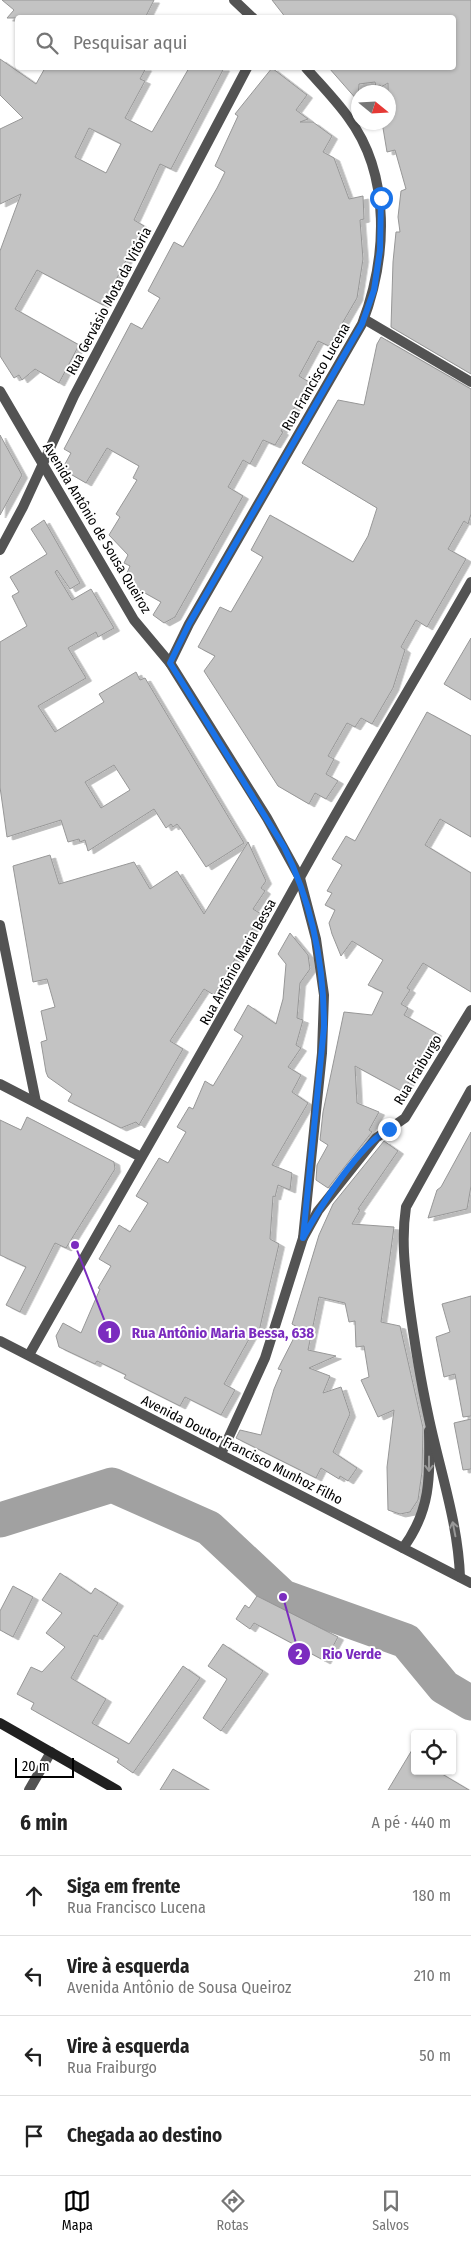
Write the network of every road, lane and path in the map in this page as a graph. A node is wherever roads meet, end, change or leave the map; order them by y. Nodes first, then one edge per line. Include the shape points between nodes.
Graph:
1 (234, 0) edge
2 (249, 15) edge
3 (246, 70) edge
4 (308, 70) edge
5 (364, 319) junction
6 (471, 382) edge
7 (0, 390) edge
8 (42, 464) junction
9 (0, 550) edge
10 (471, 582) edge
11 (170, 663) junction
12 (300, 878) junction
13 (0, 925) edge
14 (471, 1010) edge
15 (0, 1084) edge
16 (471, 1090) edge
17 (36, 1102) junction
18 (141, 1157) junction
19 (303, 1238) junction
20 (0, 1341) edge
21 (29, 1355) junction
22 (428, 1415) junction
23 (221, 1454) junction
24 (403, 1548) junction
25 (460, 1577) junction
26 (471, 1583) edge
27 (0, 1722) edge
28 (51, 1752) junction
29 (29, 1790) edge
30 (118, 1790) edge

1 - 2 street
3 - 8 street, Rua Gervásio Mota da Vitória via 74,396
4 - 5 street, Rua Francisco Lucena via 349,118 370,159 381,198 380,250 374,290
5 - 6 street
5 - 11 street, Rua Francisco Lucena via 189,624
7 - 8 street, Avenida Antônio de Sousa Queiroz
8 - 9 street, Rua Gervásio Mota da Vitória
8 - 11 street, Avenida Antônio de Sousa Queiroz via 134,620
10 - 12 street, Rua Antônio Maria Bessa
11 - 12 street, Avenida Antônio de Sousa Queiroz via 267,818
12 - 18 street, Rua Antônio Maria Bessa
12 - 19 street, Avenida Antônio de Sousa Queiroz via 316,939 324,996 322,1053
13 - 17 street
14 - 19 street, Rua Fraiburgo via 405,1118 367,1147 328,1196
15 - 17 street
16 - 22 street via 406,1208 402,1230 402,1251
17 - 18 street
18 - 21 street, Rua Antônio Maria Bessa
19 - 23 street, Rua Fraiburgo via 265,1358
20 - 21 street, Avenida Doutor Francisco Munhoz Filho
21 - 23 street, Avenida Doutor Francisco Munhoz Filho
22 -> 24 street via 429,1489 419,1523
25 -> 22 street via 459,1554 441,1462
23 - 24 street, Avenida Doutor Francisco Munhoz Filho
24 - 25 street, Avenida Doutor Francisco Munhoz Filho
25 - 26 street, Avenida Doutor Francisco Munhoz Filho
27 - 28 main road
28 - 29 street
28 - 30 main road

